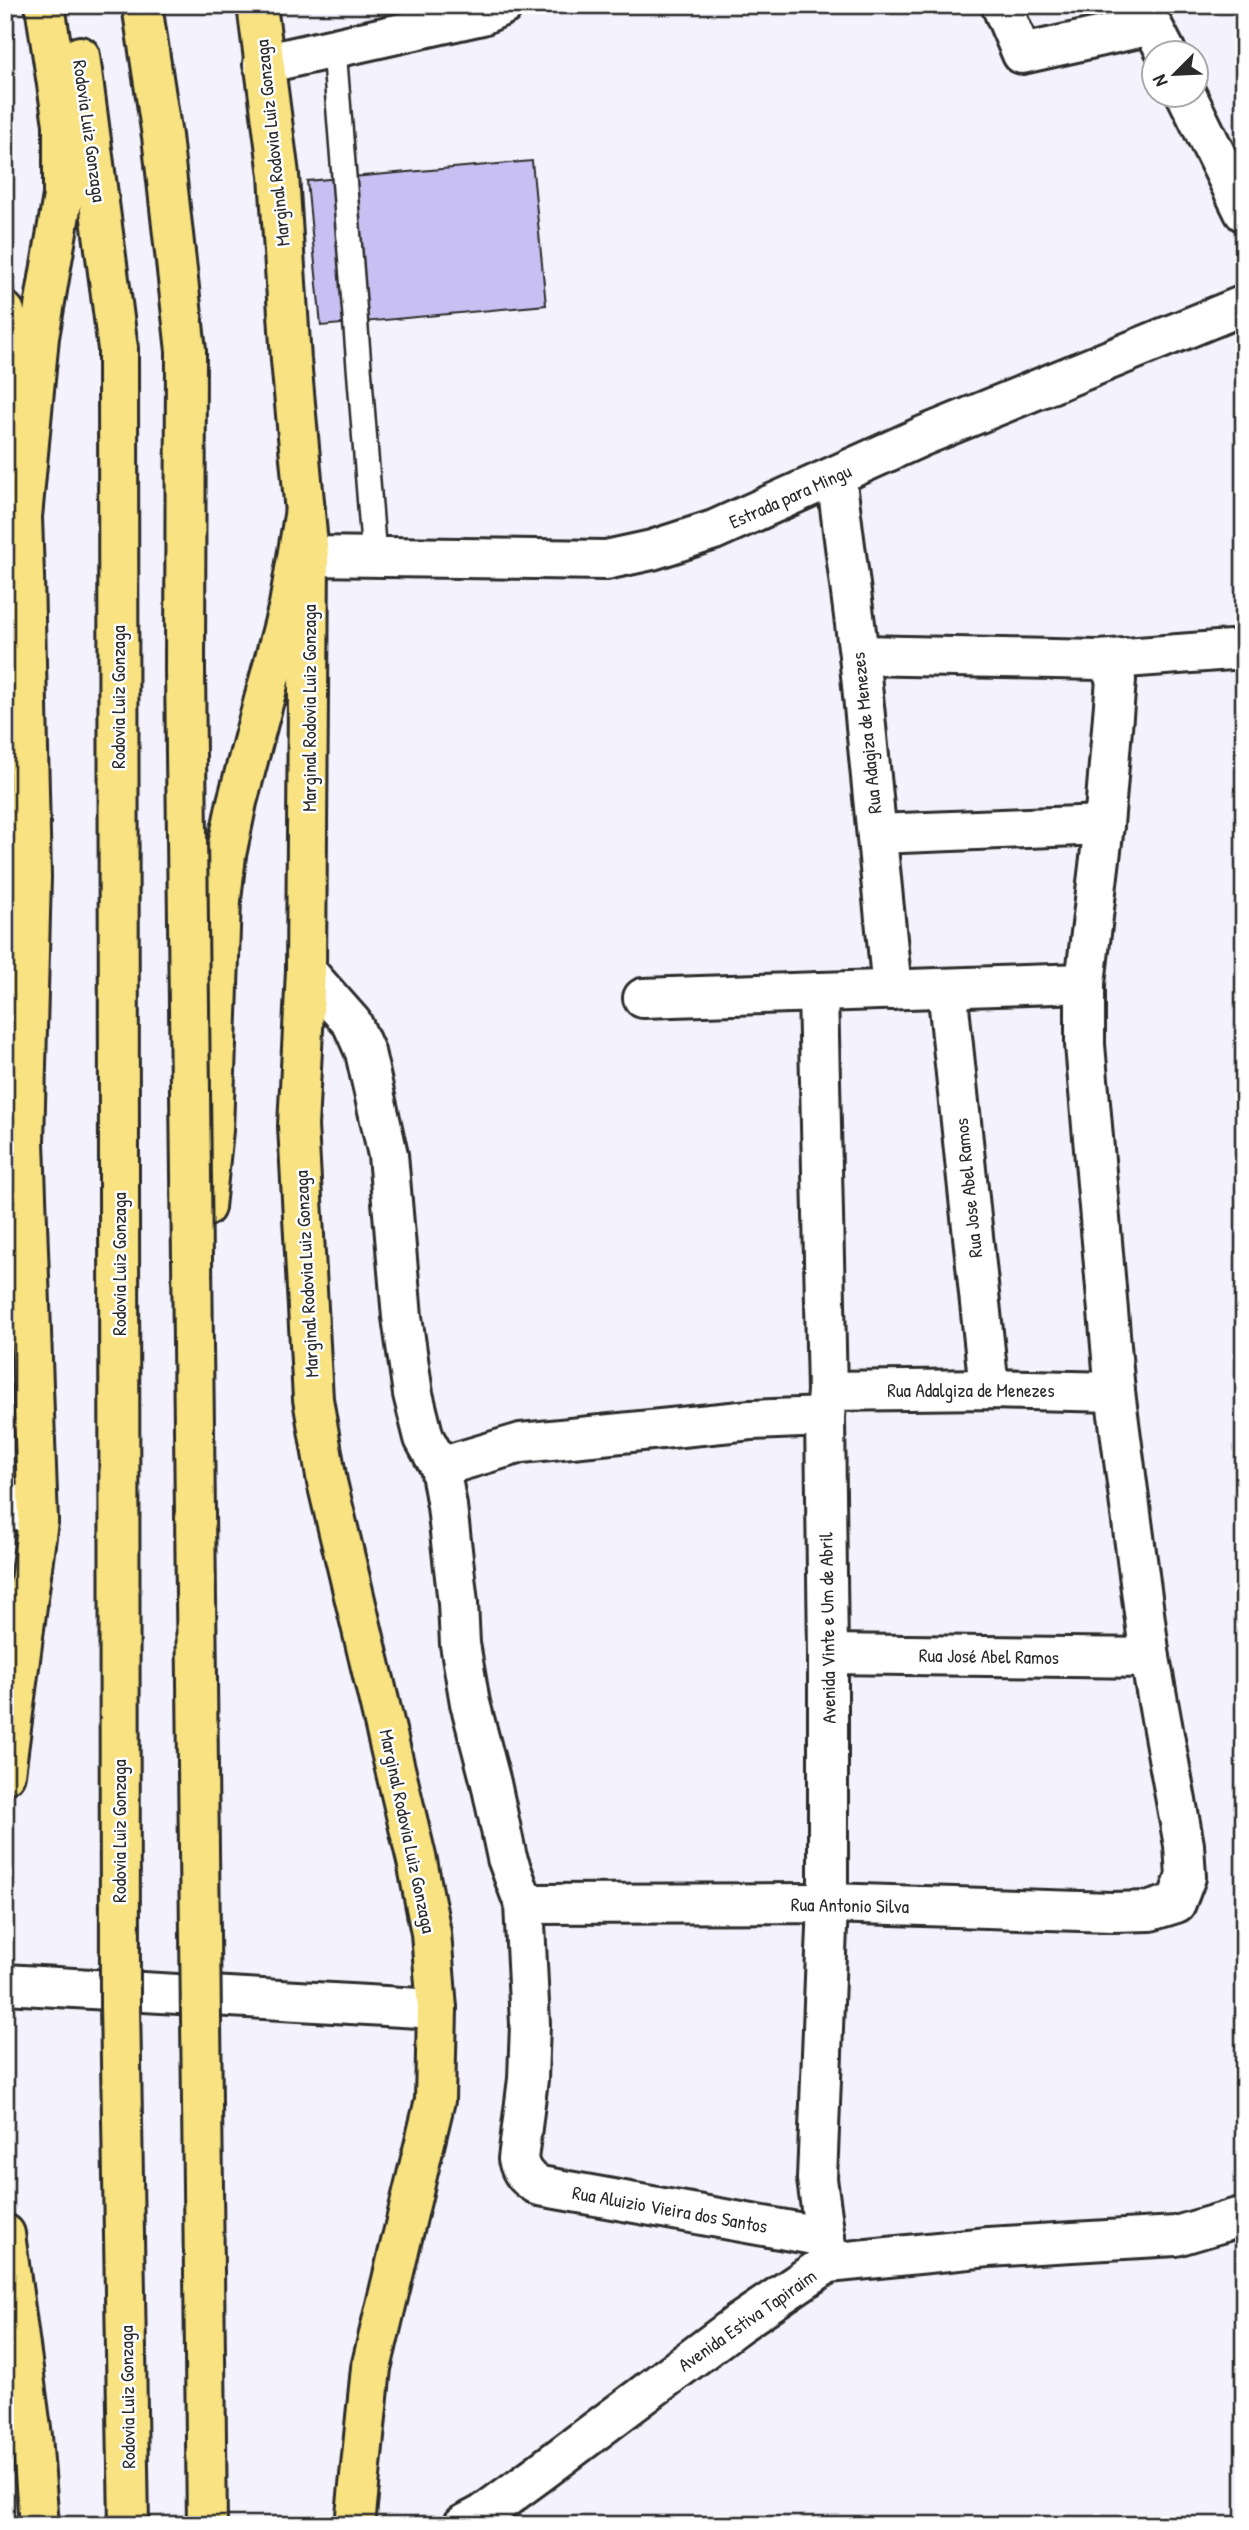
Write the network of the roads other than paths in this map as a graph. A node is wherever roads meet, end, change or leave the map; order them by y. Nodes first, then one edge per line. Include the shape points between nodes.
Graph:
1 (46, 5) edge
2 (72, 5) edge
3 (142, 5) edge
4 (257, 5) edge
5 (504, 5) edge
6 (1001, 5) edge
7 (1159, 38) edge
8 (334, 49) junction
9 (263, 64) junction
10 (1193, 108) edge
11 (1244, 212) edge
12 (1244, 305) edge
13 (5, 312) edge
14 (836, 476) junction
15 (305, 510) junction
16 (22, 517) junction
17 (309, 556) junction
18 (374, 558) junction
19 (14, 576) edge
20 (1244, 649) edge
21 (859, 654) junction
22 (1099, 660) junction
23 (17, 823) edge
24 (1104, 825) junction
25 (877, 834) junction
26 (306, 971) junction
27 (1086, 984) junction
28 (947, 988) junction
29 (892, 990) junction
30 (818, 992) junction
31 (643, 998) dead end
32 (192, 1328) junction
33 (989, 1389) junction
34 (1115, 1392) junction
35 (826, 1404) junction
36 (440, 1467) junction
37 (5, 1500) edge
38 (38, 1521) junction
39 (828, 1654) junction
40 (1150, 1658) junction
41 (5, 1774) edge
42 (828, 1903) junction
43 (524, 1904) junction
44 (5, 1984) edge
45 (437, 2009) junction
46 (1244, 2216) edge
47 (5, 2234) edge
48 (827, 2250) junction
49 (39, 2525) edge
50 (129, 2525) edge
51 (207, 2525) edge
52 (355, 2525) edge
53 (463, 2525) edge

1 - 16 main road via 63,124 63,196 39,337
2 - 50 main road, Rodovia Luiz Gonzaga, bridge via 118,349 120,2004
3 - 32 main road, bridge via 186,351
4 - 9 main road, Marginal Rodovia Luiz Gonzaga
5 - 8 street via 482,15
6 - 7 street via 1022,54 1152,25
8 - 9 street
8 - 18 lane
9 - 15 main road, Marginal Rodovia Luiz Gonzaga via 279,175
10 - 11 street
12 - 14 street, Estrada para Mingu
13 - 16 main road
14 - 18 street, Estrada para Mingu via 714,530 606,560
14 - 21 street, Rua Adagiza de Menezes
15 - 17 main road, Marginal Rodovia Luiz Gonzaga
15 - 32 main road via 289,605 226,855 213,1130
16 - 19 main road
17 - 18 street, Estrada para Mingu
17 - 26 main road, Marginal Rodovia Luiz Gonzaga
19 - 23 main road
20 - 22 street
21 - 22 street
21 - 25 street, Rua Adagiza de Menezes
22 - 24 street via 1110,667 1116,680
23 - 38 main road via 31,877 24,1142
24 - 25 street
24 - 27 street
25 - 29 street, Rua Adagiza de Menezes
26 - 36 street via 352,1023 365,1052 387,1155 413,1394 424,1438
26 - 45 main road, Marginal Rodovia Luiz Gonzaga via 298,1126 313,1399 327,1482 431,1933
27 - 28 street
27 - 34 street via 1085,1045
28 - 29 street
28 - 33 street, Rua Jose Abel Ramos
29 - 30 street
30 - 31 street
30 - 35 street, Avenida Vinte e Um de Abril
32 - 51 main road, bridge
33 - 34 street, Rua Adalgiza de Menezes
33 - 35 street, Rua Adalgiza de Menezes
34 - 40 street
35 - 36 street, Rua Adalgiza de Menezes via 751,1420 521,1443
35 - 39 street, Avenida Vinte e Um de Abril
36 - 43 street via 470,1703 507,1858
37 - 38 street
38 - 41 main road
39 - 40 street, Rua José Abel Ramos
39 - 42 street, Avenida Vinte e Um de Abril
40 - 42 street, Rua Antonio Silva via 1184,1845 1186,1877 1176,1903 1150,1911 1112,1912
42 - 43 street, Rua Antonio Silva
42 - 48 street, Avenida Vinte e Um de Abril via 817,2179
43 - 48 street, Rua Aluizio Vieira dos Santos via 530,2024 520,2170 540,2186
44 - 45 street
45 - 52 main road, Marginal Rodovia Luiz Gonzaga via 435,2101 370,2368
46 - 48 street, Avenida Estiva Tapiraim via 1176,2236
47 - 49 main road
48 - 53 street, Avenida Estiva Tapiraim via 738,2324

